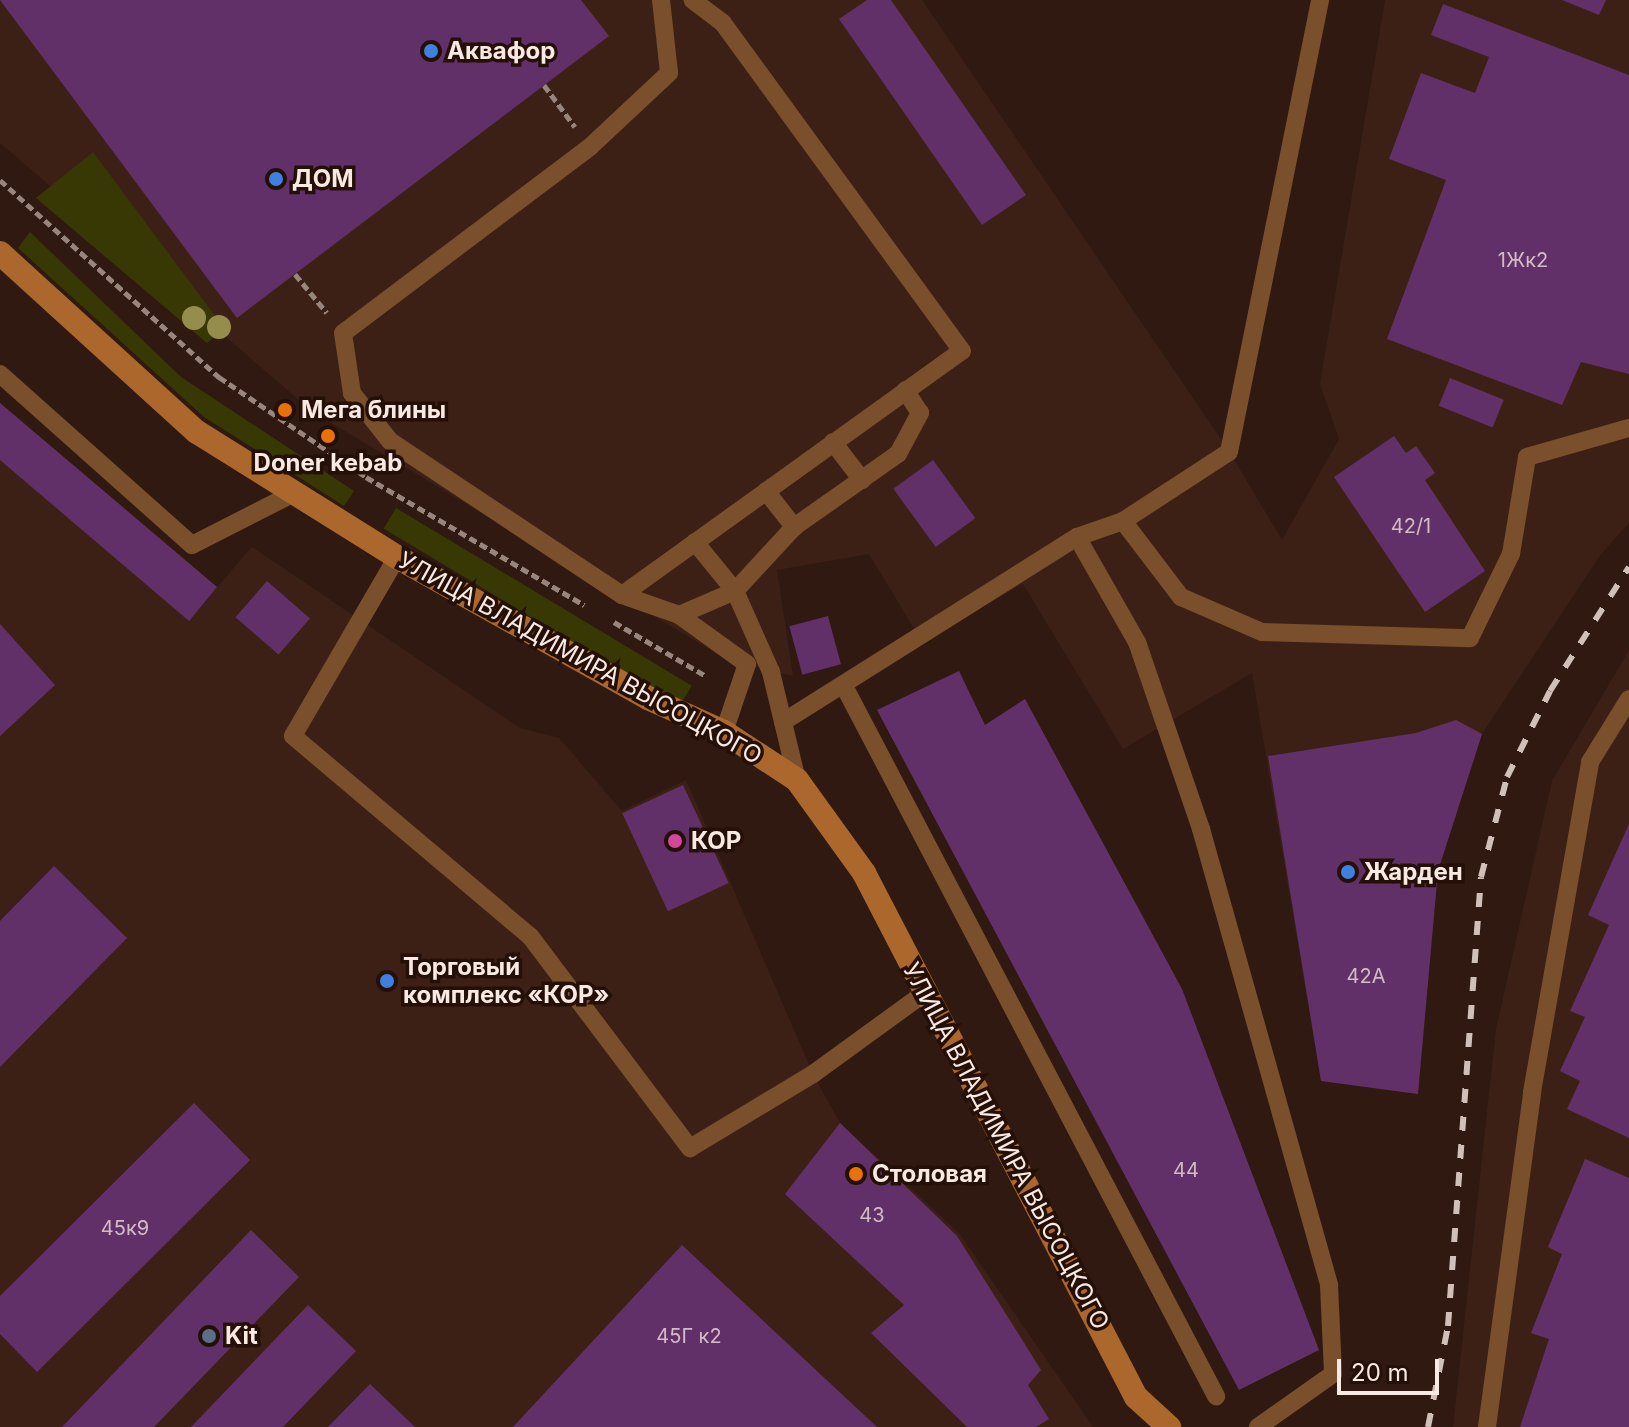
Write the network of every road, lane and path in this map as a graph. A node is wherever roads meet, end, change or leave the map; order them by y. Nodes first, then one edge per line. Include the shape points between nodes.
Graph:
1 (661, 0) edge
2 (693, 0) edge
3 (1320, 0) edge
4 (544, 85) dead end
5 (590, 147) junction
6 (0, 180) edge
7 (0, 253) edge
8 (295, 274) dead end
9 (343, 333) junction
10 (0, 374) edge
11 (905, 390) junction
12 (1629, 428) edge
13 (833, 442) junction
14 (862, 480) junction
15 (766, 491) junction
16 (294, 493) junction
17 (1123, 521) junction
18 (794, 527) junction
19 (1077, 537) junction
20 (695, 542) junction
21 (397, 557) junction
22 (735, 591) junction
23 (622, 595) junction
24 (597, 613) dead end
25 (679, 615) junction
26 (611, 621) dead end
27 (706, 676) dead end
28 (844, 686) junction
29 (1629, 699) edge
30 (783, 722) junction
31 (724, 732) junction
32 (797, 780) junction
33 (926, 992) junction
34 (1216, 1396) dead end
35 (1169, 1427) edge
36 (1258, 1427) edge
37 (1487, 1427) edge

1 - 5 lane via 669,73
2 - 11 lane via 723,23 962,351
3 - 17 lane via 1229,452
4 - 5 path
5 - 9 lane
6 - 24 path via 219,377 366,477
7 - 16 main road, УЛИЦА ВЛАДИМИРА ВЫСОЦКОГО via 197,432
8 - 9 path
9 - 23 lane via 352,393 390,441
10 - 16 lane via 192,545
11 - 13 lane
11 - 14 lane via 920,413 898,454
12 - 17 lane via 1527,457 1511,554 1470,638 1262,632 1181,597
13 - 14 lane
13 - 15 lane
14 - 18 lane
15 - 18 lane
15 - 20 lane
16 - 21 main road, УЛИЦА ВЛАДИМИРА ВЫСОЦКОГО
17 - 19 lane
18 - 22 lane
19 - 28 lane
19 - 36 lane via 1137,642 1201,829 1329,1285 1333,1374
20 - 22 lane
20 - 23 lane
21 - 31 main road, УЛИЦА ВЛАДИМИРА ВЫСОЦКОГО via 648,698
21 - 33 lane via 293,736 530,936 690,1148 813,1074
22 - 25 lane
22 - 30 lane via 771,672
23 - 25 lane
25 - 31 lane via 747,664
26 - 27 path
28 - 30 lane
28 - 34 lane
29 - 37 lane via 1590,762 1532,1092
30 - 32 lane
31 - 32 main road, УЛИЦА ВЛАДИМИРА ВЫСОЦКОГО
32 - 33 main road, УЛИЦА ВЛАДИМИРА ВЫСОЦКОГО via 864,873
33 - 35 main road, УЛИЦА ВЛАДИМИРА ВЫСОЦКОГО via 1136,1397

